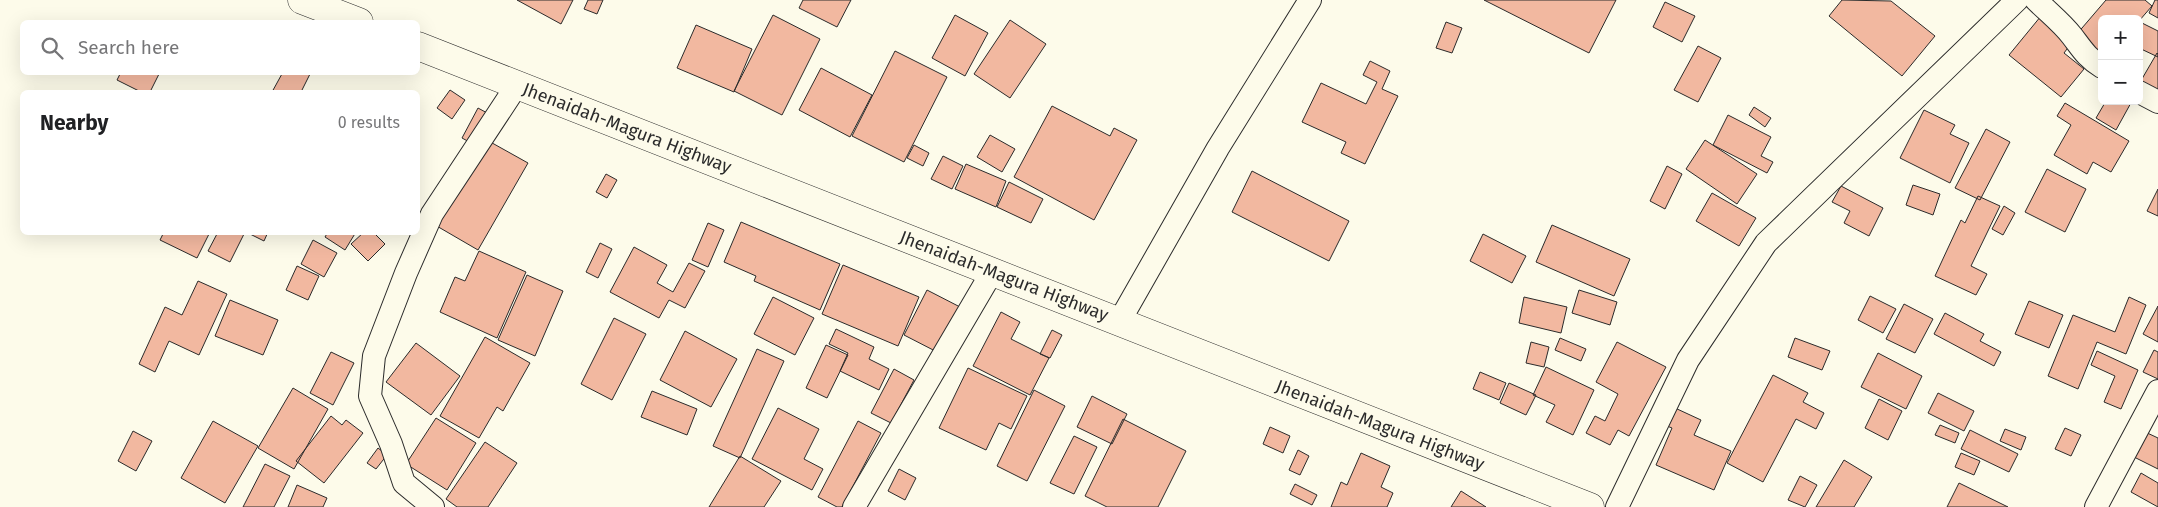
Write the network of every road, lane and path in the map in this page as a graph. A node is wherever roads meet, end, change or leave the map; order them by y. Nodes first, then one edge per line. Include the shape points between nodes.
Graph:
1 (302, 0) edge
2 (1310, 0) edge
3 (2017, 0) edge
4 (2036, 0) edge
5 (354, 20) edge
6 (420, 47) edge
7 (2098, 65) edge
8 (517, 85) junction
9 (2143, 94) edge
10 (2158, 102) edge
11 (992, 272) junction
12 (1119, 322) junction
13 (2158, 391) edge
14 (432, 507) edge
15 (854, 507) edge
16 (1590, 507) edge
17 (1617, 507) edge
18 (2096, 507) edge

1 - 5 highway
2 - 12 street via 1213,157
3 - 17 street via 1766,242 1688,360
4 - 7 street
6 - 8 highway, Jhenaidah-Magura Highway
8 - 11 highway, Jhenaidah-Magura Highway
8 - 14 street via 432,214 374,356 370,396 404,483
9 - 10 street
11 - 12 highway, Jhenaidah-Magura Highway
11 - 15 street
12 - 16 highway, Jhenaidah-Magura Highway
13 - 18 street

